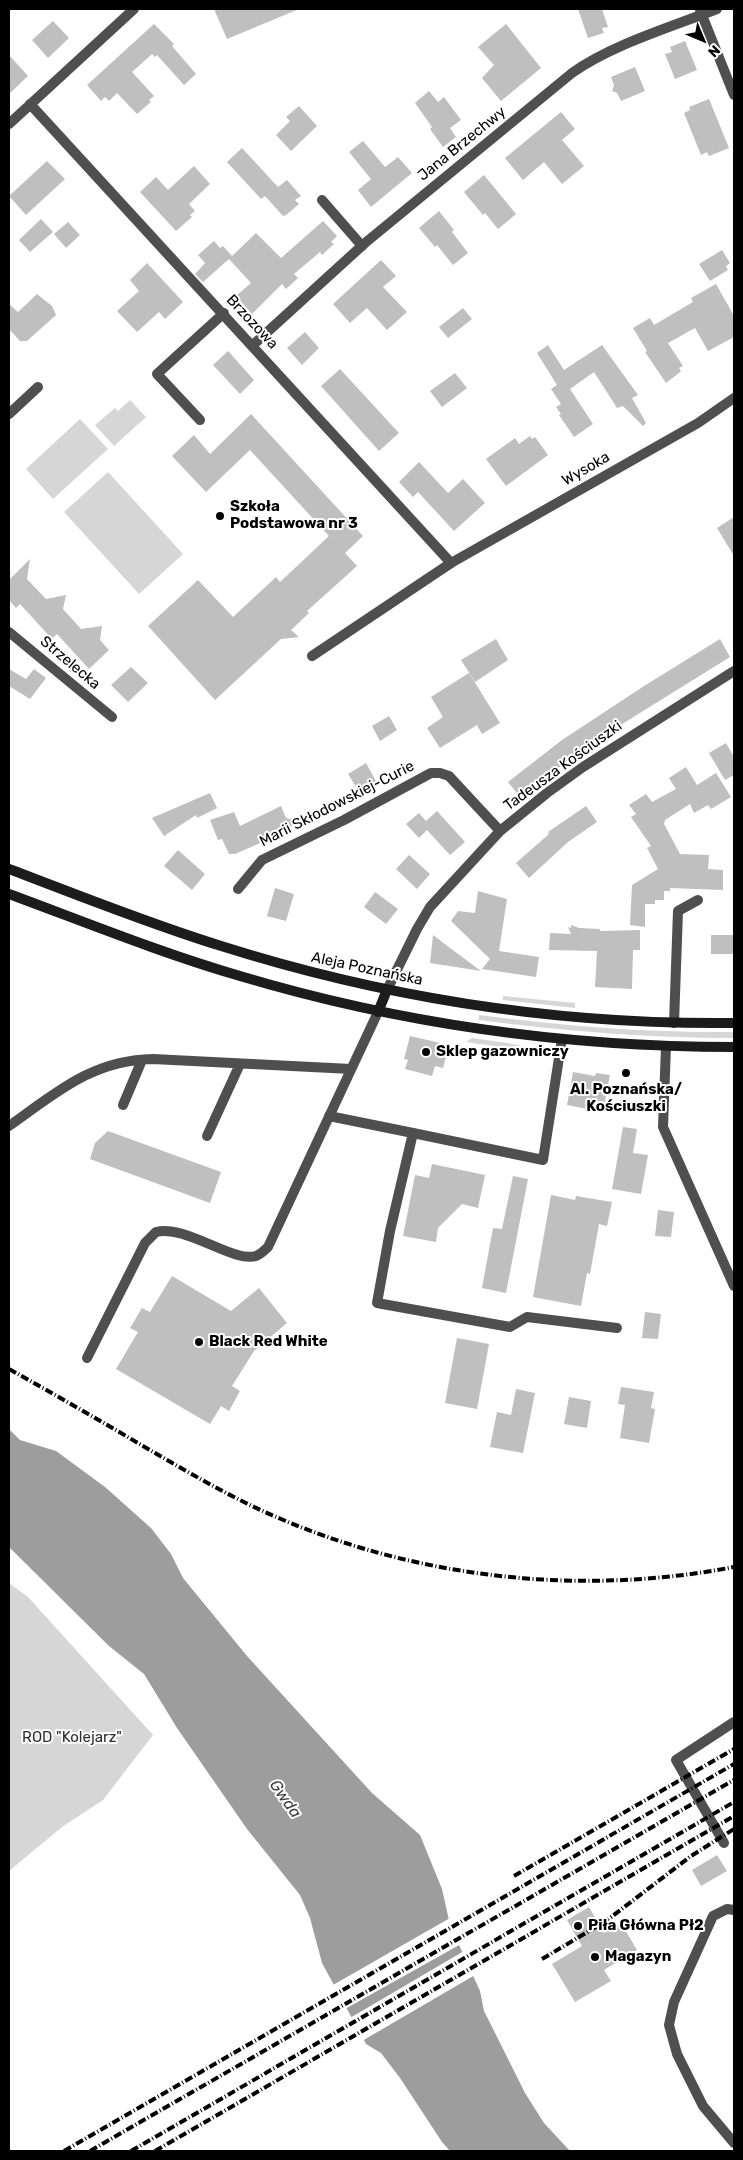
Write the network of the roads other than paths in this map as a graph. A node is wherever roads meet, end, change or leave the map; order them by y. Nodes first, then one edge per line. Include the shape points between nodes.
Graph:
1 (134, 9) edge
2 (717, 9) edge
3 (701, 12) edge
4 (734, 95) edge
5 (30, 104) junction
6 (9, 124) edge
7 (322, 200) dead end
8 (362, 246) junction
9 (224, 313) junction
10 (253, 345) junction
11 (38, 387) dead end
12 (734, 398) edge
13 (9, 414) edge
14 (200, 420) dead end
15 (450, 562) junction
16 (9, 632) edge
17 (312, 656) dead end
18 (734, 671) edge
19 (112, 717) dead end
20 (500, 831) junction
21 (9, 869) edge
22 (238, 889) dead end
23 (9, 894) edge
24 (698, 900) dead end
25 (387, 990) junction
26 (378, 1012) junction
27 (674, 1023) junction
28 (734, 1023) edge
29 (562, 1039) junction
30 (666, 1046) junction
31 (734, 1047) edge
32 (142, 1060) junction
33 (240, 1064) junction
34 (351, 1069) junction
35 (123, 1105) dead end
36 (329, 1116) junction
37 (9, 1126) edge
38 (413, 1133) junction
39 (207, 1136) dead end
40 (734, 1286) edge
41 (617, 1328) dead end
42 (87, 1358) dead end
43 (734, 1722) edge
44 (724, 1843) dead end
45 (734, 1910) edge
46 (734, 2143) edge

1 - 5 street
2 - 3 street, Jana Brzechwy
3 - 4 street
3 - 8 street, Jana Brzechwy via 588,62
5 - 6 street
5 - 9 street, Brzozowa
7 - 8 street
8 - 10 street, Jana Brzechwy
9 - 10 street, Brzozowa
9 - 14 street via 158,374
10 - 15 street, Brzozowa
11 - 13 street
12 - 15 street, Wysoka via 698,423
15 - 17 street, Wysoka
16 - 19 street, Strzelecka
18 - 20 street, Tadeusza Kościuszki via 584,767
20 - 22 street, Marii Skłodowskiej-Curie via 452,779 445,774 434,773 262,860
20 - 25 street, Tadeusza Kościuszki via 430,908
21 - 25 main road, Aleja Poznańska via 217,945 313,973
23 - 26 main road via 211,968
24 - 27 street via 678,910
25 - 26 main road
25 - 27 main road, Aleja Poznańska via 538,1014
26 - 29 main road via 464,1028
26 - 34 street
27 - 28 main road, Aleja Poznańska
29 - 30 main road
29 - 38 street via 543,1160
30 - 31 main road
30 - 40 street via 663,1127
32 - 33 street
32 - 35 street
32 - 37 street via 111,1065 82,1076
33 - 34 street
33 - 39 street
34 - 36 street
36 - 38 street
36 - 42 street via 268,1247 262,1253 248,1257 172,1230 156,1232 145,1243
38 - 41 street via 377,1303 510,1327 527,1317
43 - 44 street via 676,1760
45 - 46 street via 727,1909 713,1916 674,2002 669,2025 677,2054 703,2106

